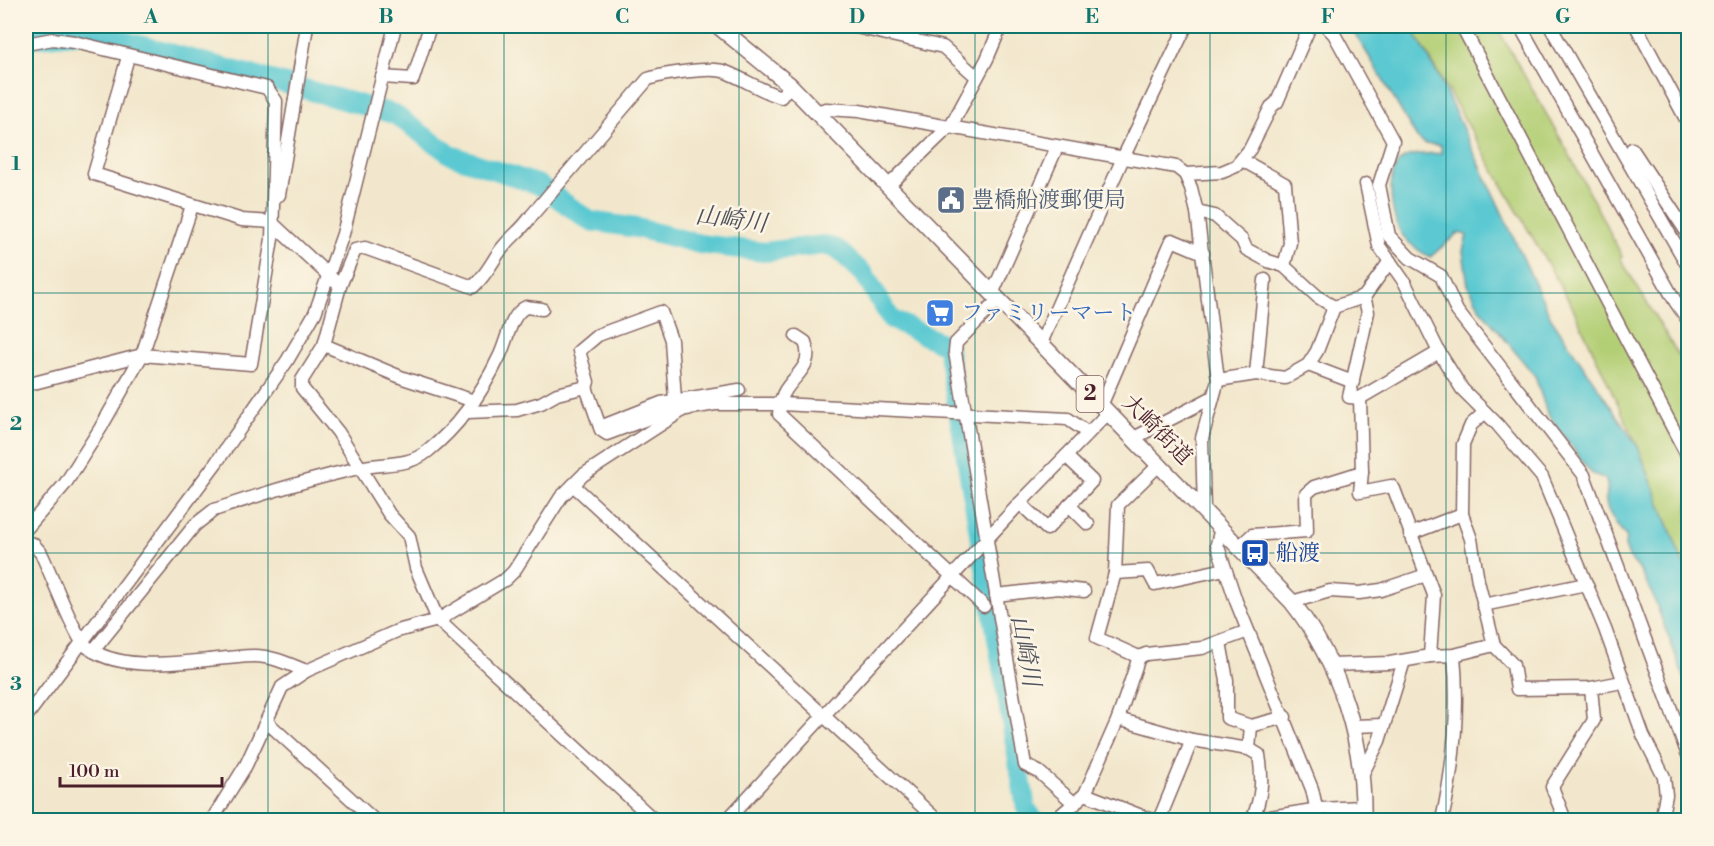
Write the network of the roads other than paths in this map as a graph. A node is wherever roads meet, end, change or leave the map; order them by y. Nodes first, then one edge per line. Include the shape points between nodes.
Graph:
1 (307, 26) edge
2 (395, 26) edge
3 (430, 26) edge
4 (852, 26) edge
5 (1001, 26) edge
6 (1186, 26) edge
7 (1310, 26) edge
8 (1326, 26) edge
9 (1462, 26) edge
10 (1520, 26) edge
11 (1550, 26) edge
12 (1636, 26) edge
13 (722, 27) edge
14 (26, 44) edge
15 (128, 57) junction
16 (382, 77) junction
17 (977, 77) junction
18 (790, 85) junction
19 (1598, 105) junction
20 (815, 112) junction
21 (1687, 116) edge
22 (947, 128) junction
23 (1057, 147) junction
24 (1123, 158) junction
25 (1242, 160) junction
26 (1185, 174) junction
27 (1366, 184) dead end
28 (888, 186) junction
29 (192, 206) junction
30 (1197, 212) junction
31 (271, 222) junction
32 (1689, 234) edge
33 (1400, 247) junction
34 (1203, 253) junction
35 (1389, 259) junction
36 (1284, 266) junction
37 (1689, 266) edge
38 (329, 276) junction
39 (1265, 280) dead end
40 (340, 286) junction
41 (995, 297) junction
42 (1364, 297) junction
43 (1334, 307) junction
44 (542, 309) dead end
45 (1689, 320) edge
46 (796, 336) dead end
47 (1041, 344) junction
48 (324, 345) junction
49 (1439, 352) junction
50 (142, 355) junction
51 (1308, 365) junction
52 (1256, 374) junction
53 (1218, 380) junction
54 (1353, 382) junction
55 (26, 385) edge
56 (586, 387) junction
57 (739, 390) dead end
58 (1213, 397) junction
59 (1360, 398) junction
60 (474, 401) junction
61 (781, 404) junction
62 (679, 405) junction
63 (1105, 409) junction
64 (468, 412) junction
65 (1485, 412) junction
66 (962, 414) junction
67 (1088, 433) junction
68 (1134, 438) junction
69 (1066, 456) junction
70 (1689, 457) edge
71 (1160, 464) junction
72 (362, 467) junction
73 (1362, 472) junction
74 (573, 485) junction
75 (1020, 503) junction
76 (1069, 505) junction
77 (1204, 510) junction
78 (1462, 514) junction
79 (1088, 524) dead end
80 (1221, 528) junction
81 (26, 529) edge
82 (1410, 534) junction
83 (983, 544) junction
84 (1240, 546) junction
85 (28, 547) edge
86 (1226, 569) junction
87 (1115, 573) junction
88 (1426, 575) junction
89 (951, 577) junction
90 (1586, 584) junction
91 (1084, 591) dead end
92 (996, 595) junction
93 (1292, 602) junction
94 (1483, 605) junction
95 (984, 606) dead end
96 (438, 620) junction
97 (1248, 631) junction
98 (1220, 642) junction
99 (1494, 645) junction
100 (88, 647) junction
101 (1454, 655) junction
102 (1430, 656) junction
103 (1139, 657) junction
104 (1404, 661) junction
105 (1331, 665) junction
106 (306, 671) junction
107 (1622, 682) junction
108 (1591, 688) junction
109 (823, 715) junction
110 (26, 717) edge
111 (1285, 717) junction
112 (1118, 719) junction
113 (268, 723) junction
114 (1384, 724) junction
115 (1251, 726) junction
116 (1352, 726) junction
117 (1192, 740) junction
118 (1249, 749) junction
119 (1689, 755) edge
120 (1362, 775) junction
121 (1085, 794) junction
122 (1075, 804) junction
123 (1363, 814) edge
124 (1319, 815) edge
125 (212, 820) edge
126 (374, 820) edge
127 (654, 820) edge
128 (727, 820) edge
129 (937, 820) edge
130 (1055, 820) edge
131 (1152, 820) edge
132 (1159, 820) edge
133 (1252, 820) edge
134 (1442, 820) edge
135 (1565, 820) edge
136 (1661, 820) edge

1 - 31 street
2 - 16 street
3 - 16 street via 413,79
4 - 17 street via 943,47
5 - 17 street
6 - 24 street
7 - 25 street via 1277,102
8 - 33 street via 1393,141 1379,185 1389,236
9 - 70 street
10 - 45 street
11 - 19 street
12 - 21 street
13 - 18 main road, 大崎街道 / 2
14 - 15 street via 53,39
15 - 29 street via 94,174
15 - 31 street via 267,88 276,101
16 - 38 street
17 - 22 street
18 - 20 main road, 大崎街道 / 2
18 - 40 street via 781,97 756,90 724,71 648,79 504,246 487,274 472,287 365,248 355,250
19 - 32 street via 1620,130
19 - 37 street
20 - 22 street via 859,111
20 - 28 main road, 大崎街道 / 2
22 - 23 street
22 - 28 street
23 - 24 street
23 - 41 street
24 - 26 street via 1176,167
24 - 47 street
25 - 26 street via 1222,172
25 - 36 street via 1285,184 1290,243
26 - 30 street
27 - 35 street via 1379,246
28 - 41 main road, 大崎街道 / 2
29 - 31 street via 242,220
29 - 50 street
30 - 34 street
30 - 36 street via 1215,216 1242,240 1246,249
31 - 38 street
31 - 50 street via 272,239 251,364
33 - 35 street
33 - 119 street via 1410,258 1441,276 1456,311 1584,475
34 - 53 street
34 - 63 street via 1172,240
35 - 42 street
35 - 49 street via 1406,283
36 - 43 street
38 - 40 street
38 - 100 street via 315,313 287,361
39 - 52 street
40 - 48 street
41 - 47 main road, 大崎街道 / 2
41 - 66 street via 956,343
42 - 43 street
42 - 54 street via 1368,312
43 - 51 street
44 - 60 street via 526,307 517,314 499,359
46 - 61 street via 805,342 808,358 798,379 784,391
47 - 63 main road, 大崎街道 / 2
48 - 60 street via 403,378
48 - 72 street via 302,380 302,388
49 - 59 street
49 - 65 street via 1462,389
50 - 55 street
50 - 81 street via 65,484
51 - 52 street via 1285,378
51 - 54 street
52 - 53 street
53 - 58 street
54 - 59 street via 1349,397
56 - 62 street via 600,427 607,434
56 - 62 street via 579,351 598,335 661,312 672,340
56 - 64 street via 517,410
57 - 62 street
58 - 68 street
58 - 77 street via 1201,446
59 - 73 street
60 - 64 street
61 - 62 street
61 - 66 street
61 - 89 street via 779,414
62 - 74 street
63 - 67 street
63 - 68 main road, 大崎街道 / 2
64 - 72 street via 418,459
65 - 78 street via 1471,425 1463,444
65 - 90 street via 1542,477
66 - 67 street via 1068,419
66 - 83 street
67 - 69 street
68 - 71 main road, 大崎街道 / 2
69 - 75 street
69 - 76 street via 1092,481
71 - 77 main road, 大崎街道 / 2
71 - 87 street via 1118,505
72 - 96 street via 389,514 409,536 416,568
72 - 100 street via 228,505 204,516
73 - 82 street via 1360,492 1384,486 1394,489
73 - 84 street via 1314,487 1306,494 1307,531 1252,535
74 - 96 street via 510,575
74 - 109 street
75 - 76 street via 1047,528
75 - 83 street
76 - 79 street
77 - 80 main road, 大崎街道 / 2
78 - 82 street
78 - 94 street via 1471,539
80 - 84 main road, 大崎街道 / 2
80 - 86 street via 1217,544
82 - 88 street
83 - 89 street
83 - 92 street
84 - 93 main road, 大崎街道 / 2
85 - 100 street via 41,553
86 - 87 street via 1155,584 1148,572
86 - 97 street
87 - 103 street via 1097,638
88 - 93 street via 1381,590 1330,591
88 - 102 street via 1434,595
89 - 95 street
89 - 109 street
90 - 94 street
90 - 107 street
91 - 92 street via 1058,588
92 - 122 street via 1024,765 1039,772
93 - 105 main road, 大崎街道 / 2
94 - 99 street
96 - 106 street via 397,631
96 - 127 street
97 - 98 street
97 - 111 street
98 - 103 street
98 - 115 street via 1227,680 1227,718
99 - 101 street
99 - 108 street via 1513,665 1517,689
100 - 106 street via 98,655 150,665 255,656
100 - 110 street
101 - 102 street
101 - 134 street via 1455,729
102 - 104 street
103 - 112 street
104 - 105 street
104 - 114 street
105 - 116 main road, 大崎街道 / 2
106 - 113 street via 282,687
107 - 108 street
107 - 136 street via 1665,777
108 - 135 street via 1594,720 1552,787
109 - 128 street
109 - 129 street
111 - 115 street
111 - 124 street
112 - 117 street
112 - 121 street
113 - 125 street
113 - 126 street
114 - 116 street
114 - 120 street
115 - 118 street
116 - 120 main road, 大崎街道 / 2
117 - 118 street
117 - 132 street
118 - 133 street via 1260,755 1263,783
120 - 123 main road, 大崎街道 / 2
121 - 122 street
121 - 131 street
122 - 130 street
123 - 124 street
124 - 133 street

